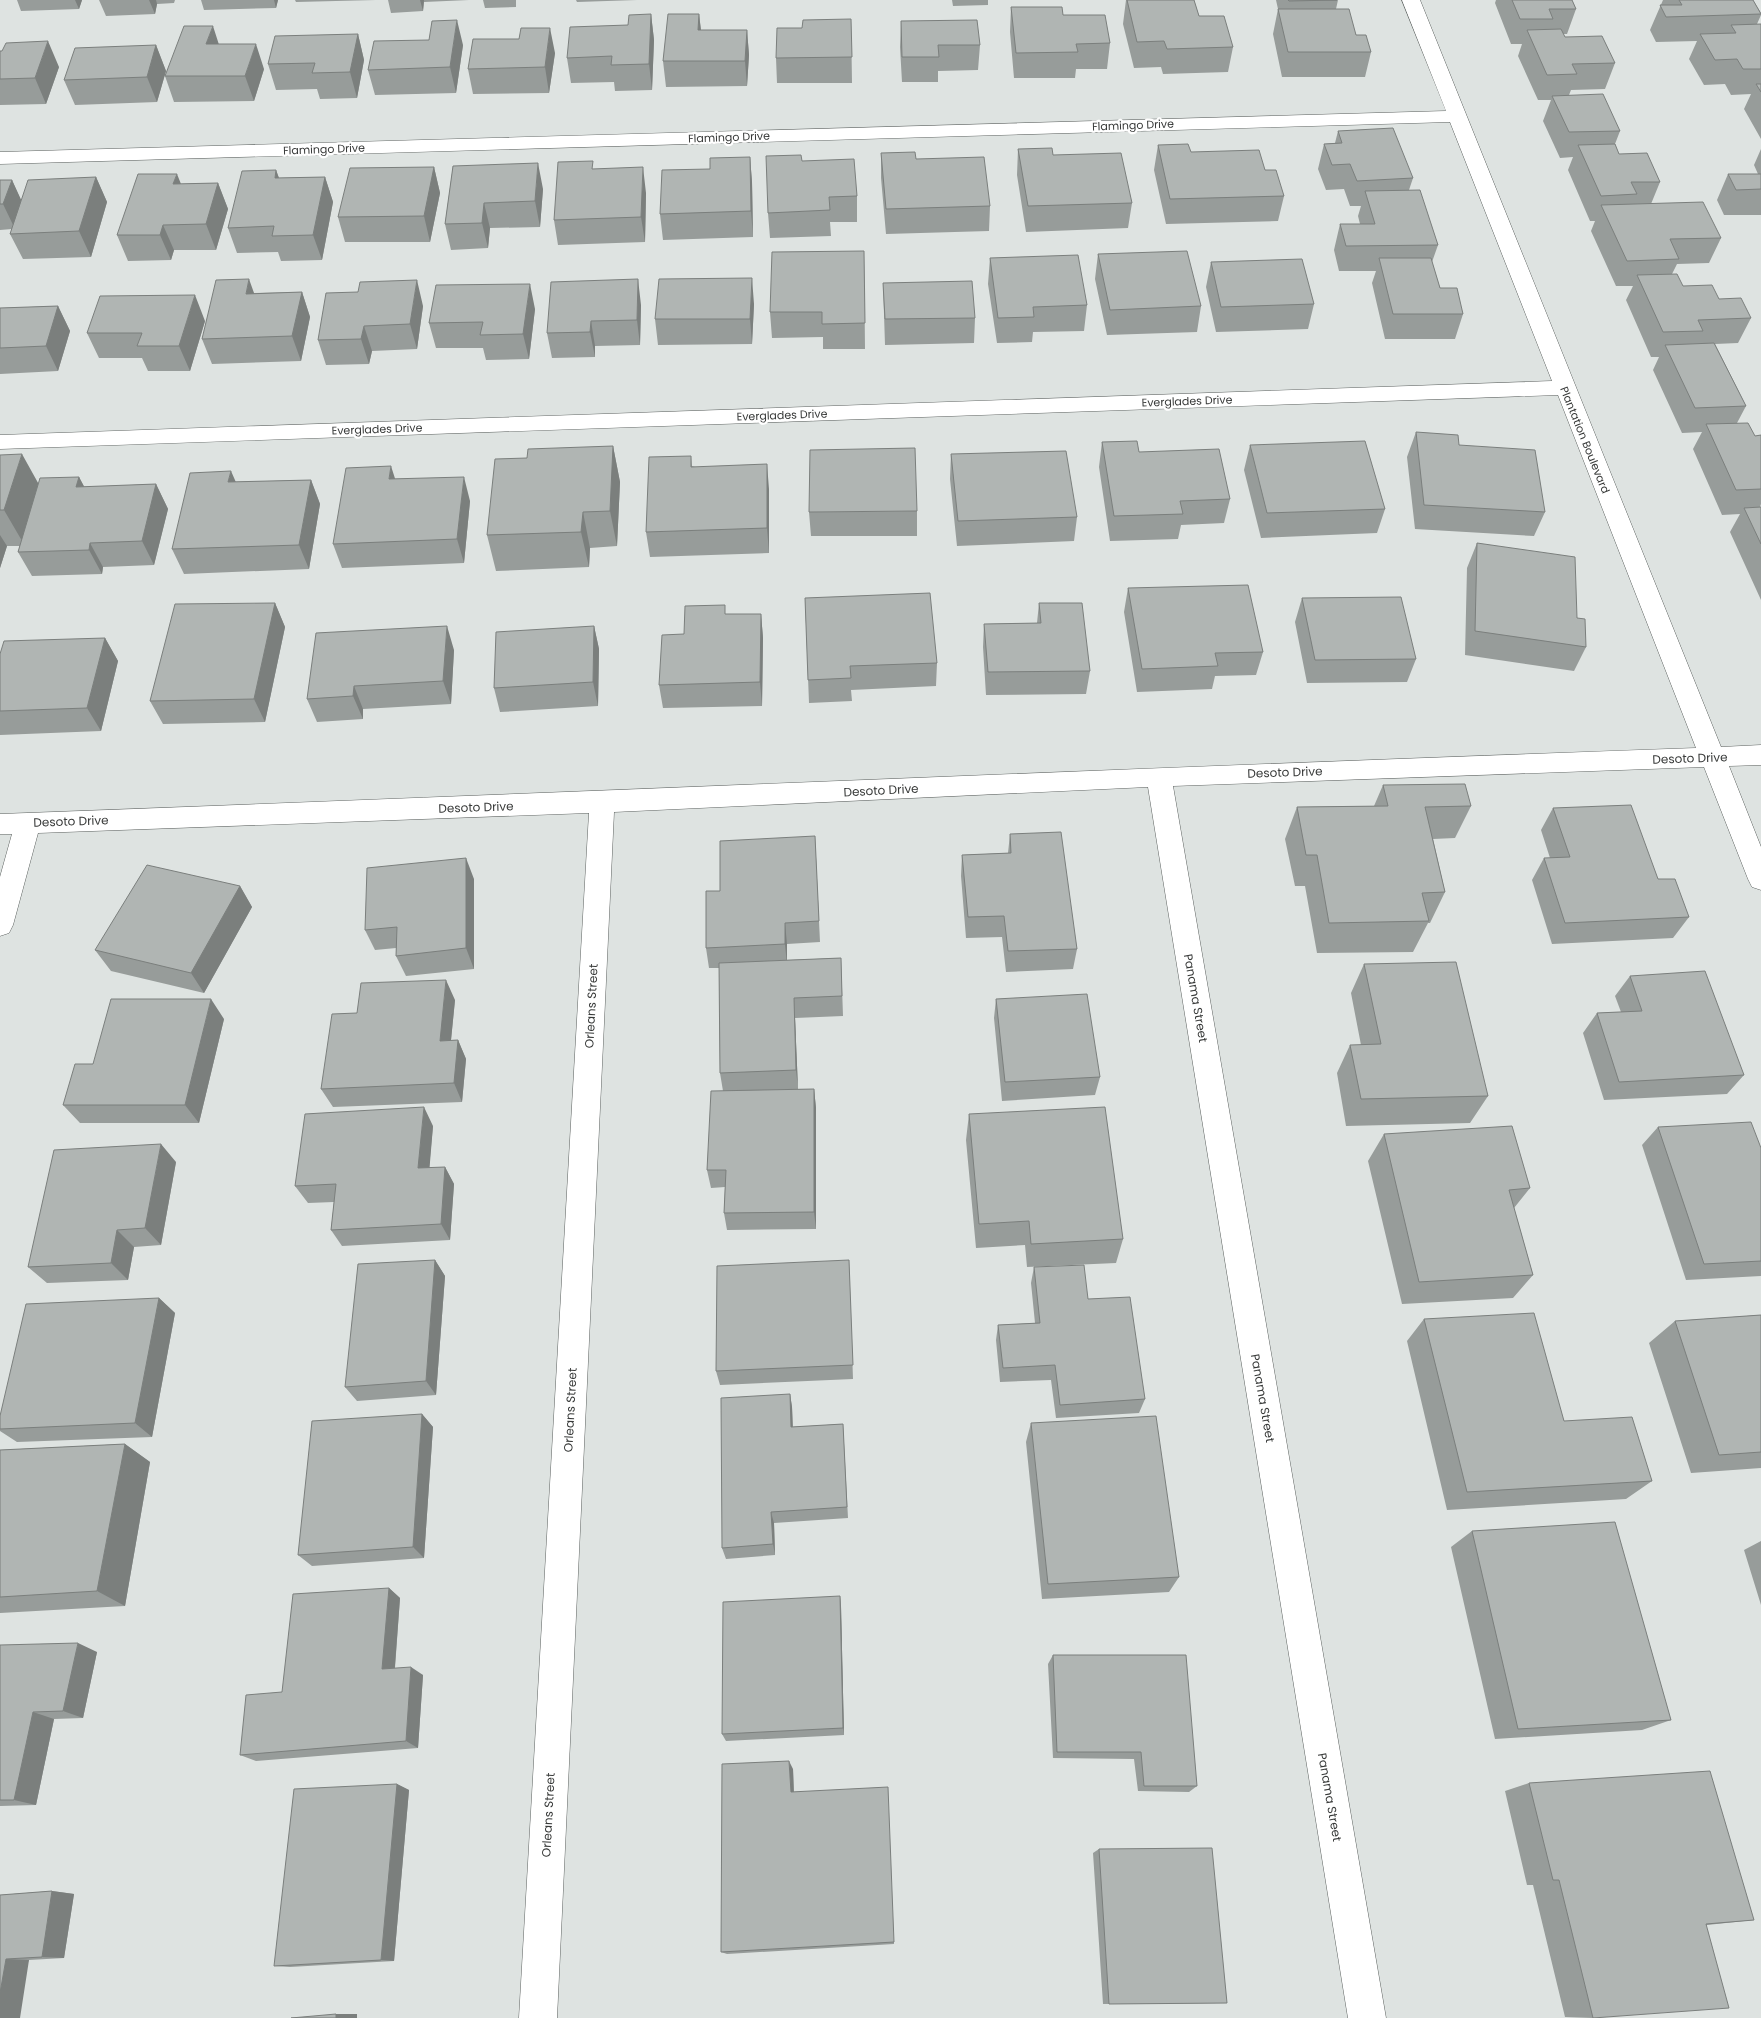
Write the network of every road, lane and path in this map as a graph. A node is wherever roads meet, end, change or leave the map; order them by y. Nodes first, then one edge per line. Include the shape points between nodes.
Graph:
1 (1411, 0) edge
2 (1457, 116) junction
3 (0, 158) edge
4 (1564, 388) junction
5 (0, 442) edge
6 (1761, 755) edge
7 (1712, 757) junction
8 (1159, 777) junction
9 (602, 802) junction
10 (28, 823) junction
11 (0, 824) edge
12 (1761, 880) edge
13 (0, 924) edge
14 (538, 2018) edge
15 (1367, 2018) edge

1 - 2 street, Plantation Boulevard
2 - 3 street, Flamingo Drive
2 - 4 street, Plantation Boulevard
4 - 5 street, Everglades Drive
4 - 7 street, Plantation Boulevard
6 - 7 street, Desoto Drive
7 - 8 street, Desoto Drive
7 - 12 street, Plantation Boulevard
8 - 9 street, Desoto Drive
8 - 15 street, Panama Street
9 - 10 street, Desoto Drive
9 - 14 street, Orleans Street
10 - 11 street, Desoto Drive
10 - 13 street

